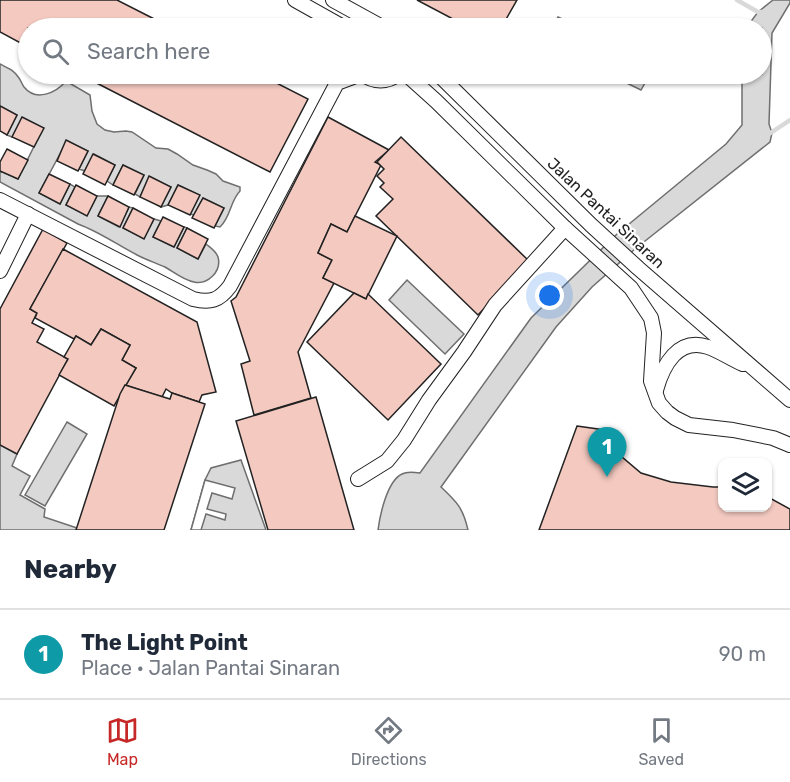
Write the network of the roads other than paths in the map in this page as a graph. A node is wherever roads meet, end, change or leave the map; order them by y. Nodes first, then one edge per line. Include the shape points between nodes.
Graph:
1 (295, 0) edge
2 (333, 0) edge
3 (327, 18) edge
4 (364, 18) edge
5 (336, 84) edge
6 (418, 84) edge
7 (448, 84) edge
8 (0, 200) edge
9 (28, 214) junction
10 (565, 228) junction
11 (0, 271) edge
12 (758, 370) junction
13 (655, 392) junction
14 (790, 400) edge
15 (790, 445) edge
16 (358, 479) dead end

1 - 3 street
2 - 4 street
5 - 9 street via 230,286 215,300 193,299
6 - 10 street
7 - 12 street, Jalan Pantai Sinaran via 591,225
8 - 9 street
9 - 11 street
10 - 13 street via 631,288 651,318 651,381
10 - 16 street via 495,305 387,461
12 - 13 street, Jalan Pantai Sinaran via 716,350 693,345 672,355
12 - 14 street, Jalan Pantai Sinaran
13 - 15 street via 666,412 689,425 733,430

